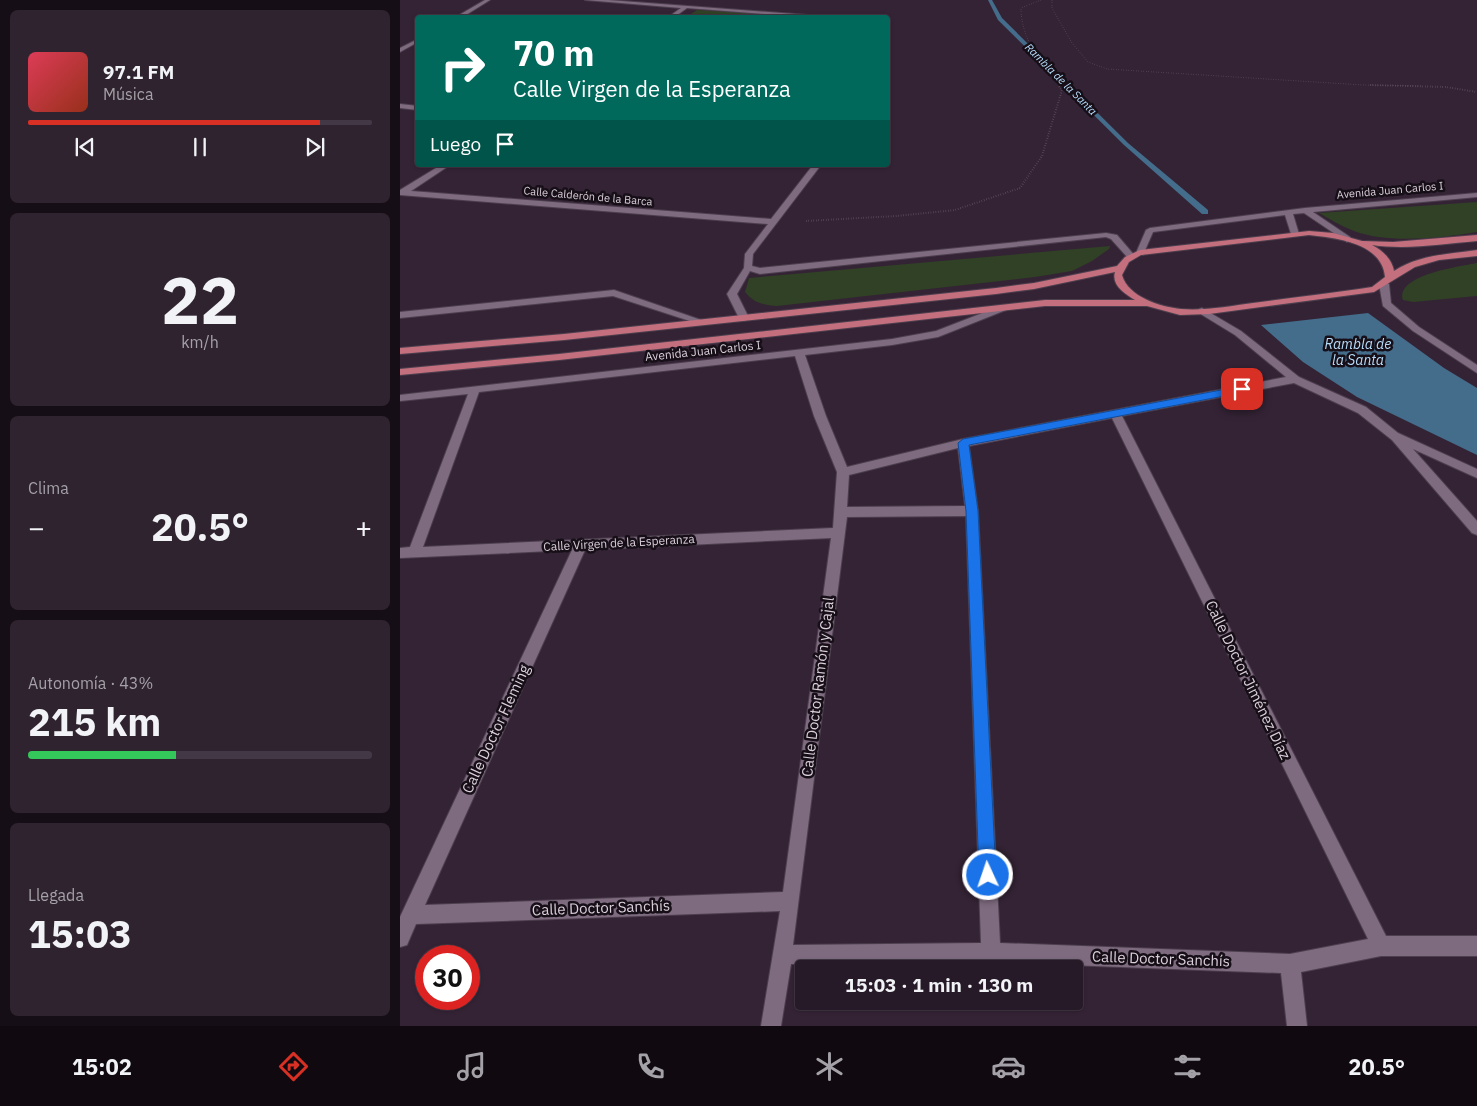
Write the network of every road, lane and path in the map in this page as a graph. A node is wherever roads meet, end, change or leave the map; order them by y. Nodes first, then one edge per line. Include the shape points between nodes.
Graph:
1 (488, 0) edge
2 (587, 0) edge
3 (1041, 0) edge
4 (1052, 0) edge
5 (686, 7) junction
6 (461, 15) edge
7 (674, 15) edge
8 (802, 15) edge
9 (415, 42) edge
10 (402, 49) edge
11 (415, 49) edge
12 (1477, 92) edge
13 (400, 106) edge
14 (415, 108) edge
15 (443, 167) edge
16 (816, 167) edge
17 (401, 193) edge
18 (1477, 195) edge
19 (1306, 210) junction
20 (1288, 212) junction
21 (775, 222) junction
22 (1295, 234) junction
23 (1477, 238) edge
24 (1351, 240) junction
25 (1140, 253) junction
26 (1477, 253) edge
27 (1131, 256) junction
28 (748, 268) junction
29 (1120, 268) junction
30 (1387, 281) junction
31 (1146, 303) junction
32 (1003, 308) junction
33 (1202, 311) junction
34 (400, 316) edge
35 (744, 318) junction
36 (702, 322) junction
37 (400, 351) edge
38 (799, 353) junction
39 (1477, 370) edge
40 (400, 372) edge
41 (1295, 379) junction
42 (475, 389) junction
43 (400, 398) edge
44 (1116, 414) junction
45 (1394, 436) junction
46 (963, 443) junction
47 (843, 472) junction
48 (1477, 474) edge
49 (972, 511) junction
50 (841, 512) junction
51 (1477, 530) edge
52 (838, 533) junction
53 (581, 544) junction
54 (415, 552) junction
55 (400, 553) edge
56 (791, 900) junction
57 (411, 914) junction
58 (400, 938) edge
59 (1381, 946) junction
60 (1477, 946) edge
61 (991, 952) junction
62 (783, 955) junction
63 (1290, 964) junction
64 (771, 1026) edge
65 (1297, 1026) edge

1 - 6 street
2 - 5 street
3 - 21 path via 1020,8 1019,18 1034,52 1062,90 1042,156 1020,188 955,210
4 - 12 path via 1052,8 1072,44 1088,62 1107,69 1446,87
5 - 7 street
5 - 8 street
9 - 10 street
10 - 11 street
13 - 14 street
15 - 17 street
16 - 21 street
17 - 21 street, Calle Calderón de la Barca
18 - 19 street, Avenida Juan Carlos I
19 - 20 street, Avenida Juan Carlos I
19 - 24 street
20 - 22 street
20 - 25 street, Avenida Juan Carlos I via 1150,230
21 - 28 street via 749,254
22 - 24 main road via 1325,234
22 - 25 main road
23 - 24 main road via 1413,245
24 - 30 main road via 1383,258 1390,270
25 - 27 main road
26 - 30 main road via 1429,259 1404,268
27 - 28 street via 1114,238 1106,235 760,271
27 - 29 main road
28 - 35 street via 732,294
29 - 31 main road via 1118,276 1122,286
29 - 35 main road via 1034,286
30 - 33 main road via 1360,292
30 - 39 street via 1386,304 1416,329
31 - 32 main road via 1045,303
31 - 33 main road via 1181,312
32 - 38 street, Avenida Juan Carlos I via 938,334
32 - 40 main road
33 - 41 street via 1238,334
34 - 36 street via 614,293
35 - 36 main road
36 - 37 main road
38 - 42 street, Avenida Juan Carlos I
38 - 47 street, Calle Doctor Ramón y Cajal
41 - 44 street
41 - 45 street via 1362,410
42 - 43 street, Avenida Juan Carlos I
42 - 54 street
44 - 46 street
44 - 59 street, Calle Doctor Jiménez Díaz
45 - 48 street
45 - 51 street
46 - 47 street
46 - 49 street
47 - 50 street, Calle Doctor Ramón y Cajal
49 - 50 street
49 - 61 street
50 - 52 street, Calle Doctor Ramón y Cajal
52 - 53 street, Calle Virgen de la Esperanza
52 - 56 street, Calle Doctor Ramón y Cajal
53 - 54 street, Calle Virgen de la Esperanza
53 - 57 street, Calle Doctor Fleming
54 - 55 street, Calle Virgen de la Esperanza
56 - 57 street, Calle Doctor Sanchís
56 - 62 street, Calle Doctor Ramón y Cajal
57 - 58 street, Calle Doctor Fleming
59 - 60 street, Calle Doctor Sanchís
59 - 63 street, Calle Doctor Sanchís
61 - 62 street, Calle Doctor Sanchís
61 - 63 street, Calle Doctor Sanchís
62 - 64 street, Calle Doctor Ramón y Cajal
63 - 65 street

